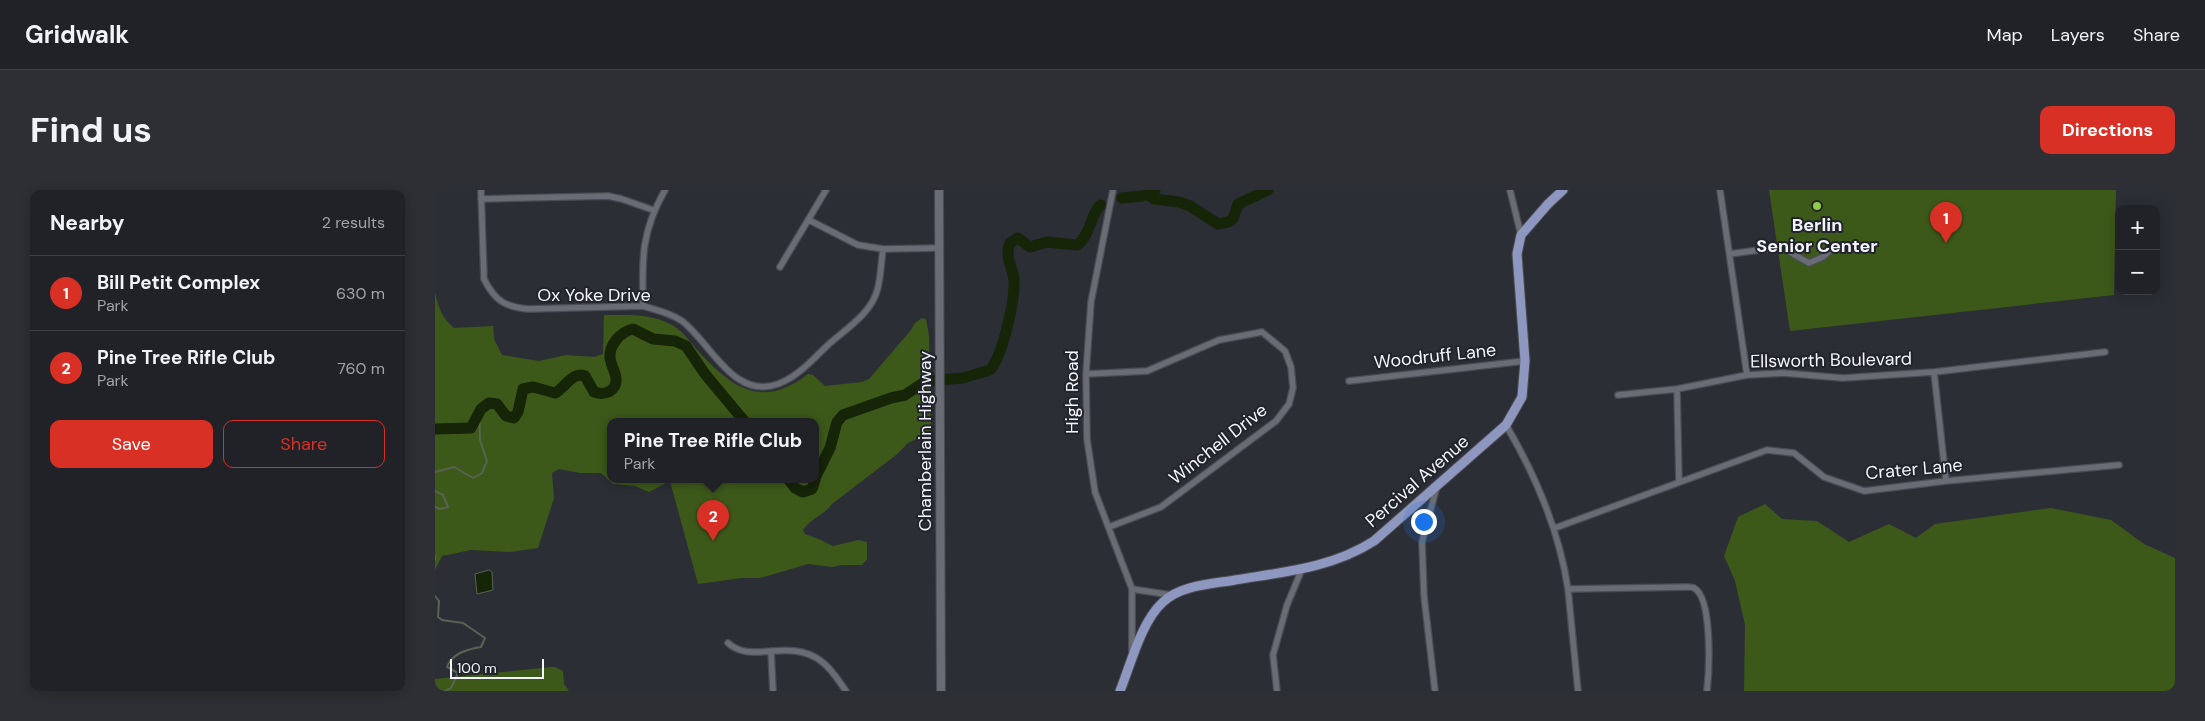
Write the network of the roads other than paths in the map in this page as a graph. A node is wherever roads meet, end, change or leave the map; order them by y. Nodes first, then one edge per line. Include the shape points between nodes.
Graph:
1 (481, 190) edge
2 (665, 190) edge
3 (826, 190) edge
4 (939, 190) edge
5 (1113, 190) edge
6 (1510, 190) edge
7 (1563, 190) edge
8 (1720, 190) edge
9 (481, 199) junction
10 (653, 210) junction
11 (809, 220) junction
12 (1521, 235) junction
13 (939, 248) junction
14 (883, 249) junction
15 (1831, 250) dead end
16 (1730, 254) junction
17 (780, 267) dead end
18 (643, 306) junction
19 (2105, 352) dead end
20 (1525, 361) junction
21 (1934, 372) junction
22 (1086, 374) junction
23 (1747, 375) junction
24 (1349, 381) dead end
25 (1677, 389) junction
26 (1618, 395) dead end
27 (1506, 425) junction
28 (2119, 464) dead end
29 (1947, 481) junction
30 (1679, 482) junction
31 (1437, 486) junction
32 (1109, 528) junction
33 (1555, 528) junction
34 (1302, 569) junction
35 (1132, 589) junction
36 (1569, 589) junction
37 (1171, 595) junction
38 (729, 643) dead end
39 (771, 651) junction
40 (1132, 660) junction
41 (773, 691) edge
42 (846, 691) edge
43 (941, 691) edge
44 (1120, 691) edge
45 (1277, 691) edge
46 (1435, 691) edge
47 (1579, 691) edge
48 (1707, 691) edge

1 - 9 street, Ox Yoke Drive
2 - 10 street
3 - 11 street
4 - 13 main road, Chamberlain Highway
5 - 22 street, High Road via 1091,302
6 - 12 street
7 - 12 main road
8 - 16 street
9 - 10 street via 609,196
9 - 18 street, Ox Yoke Drive via 484,280 500,301 512,308 529,309
10 - 18 street via 642,256
11 - 14 street via 858,245
11 - 17 street
12 - 20 main road, Percival Avenue via 1517,254
13 - 14 street
13 - 43 main road, Chamberlain Highway
14 - 18 street, Ox Yoke Drive via 877,292 871,303 807,364 778,384 750,384 736,378 682,322
15 - 16 street via 1809,263 1781,247
16 - 23 street
19 - 21 street, Ellsworth Boulevard
20 - 24 street, Woodruff Lane
20 - 27 main road, Percival Avenue via 1522,397
21 - 23 street, Ellsworth Boulevard via 1843,378 1783,373
21 - 29 street
22 - 32 street, High Road via 1088,448 1095,492
22 - 32 street, Winchell Drive via 1147,371 1219,340 1262,332 1285,351 1291,367 1293,388 1289,404 1276,421 1161,507
23 - 25 street, Ellsworth Boulevard
25 - 26 street, Ellsworth Boulevard
25 - 30 street
27 - 31 main road, Percival Avenue
27 - 33 street via 1543,496
28 - 29 street, Crater Lane
29 - 30 street, Crater Lane via 1865,491 1824,476 1794,453 1767,450
30 - 33 street, Crater Lane
31 - 34 main road, Percival Avenue via 1359,551
31 - 46 street via 1422,542 1423,596
32 - 35 street, High Road
33 - 36 street
34 - 37 main road, Percival Avenue via 1209,584
34 - 45 street via 1287,604 1273,655
35 - 37 street
35 - 40 street, High Road
36 - 47 street
36 - 48 street via 1694,588 1705,603 1709,662
37 - 40 main road, Percival Avenue via 1153,612
38 - 39 street via 745,652
39 - 41 street
39 - 42 street via 792,650 812,656 829,668
40 - 44 main road, High Road

